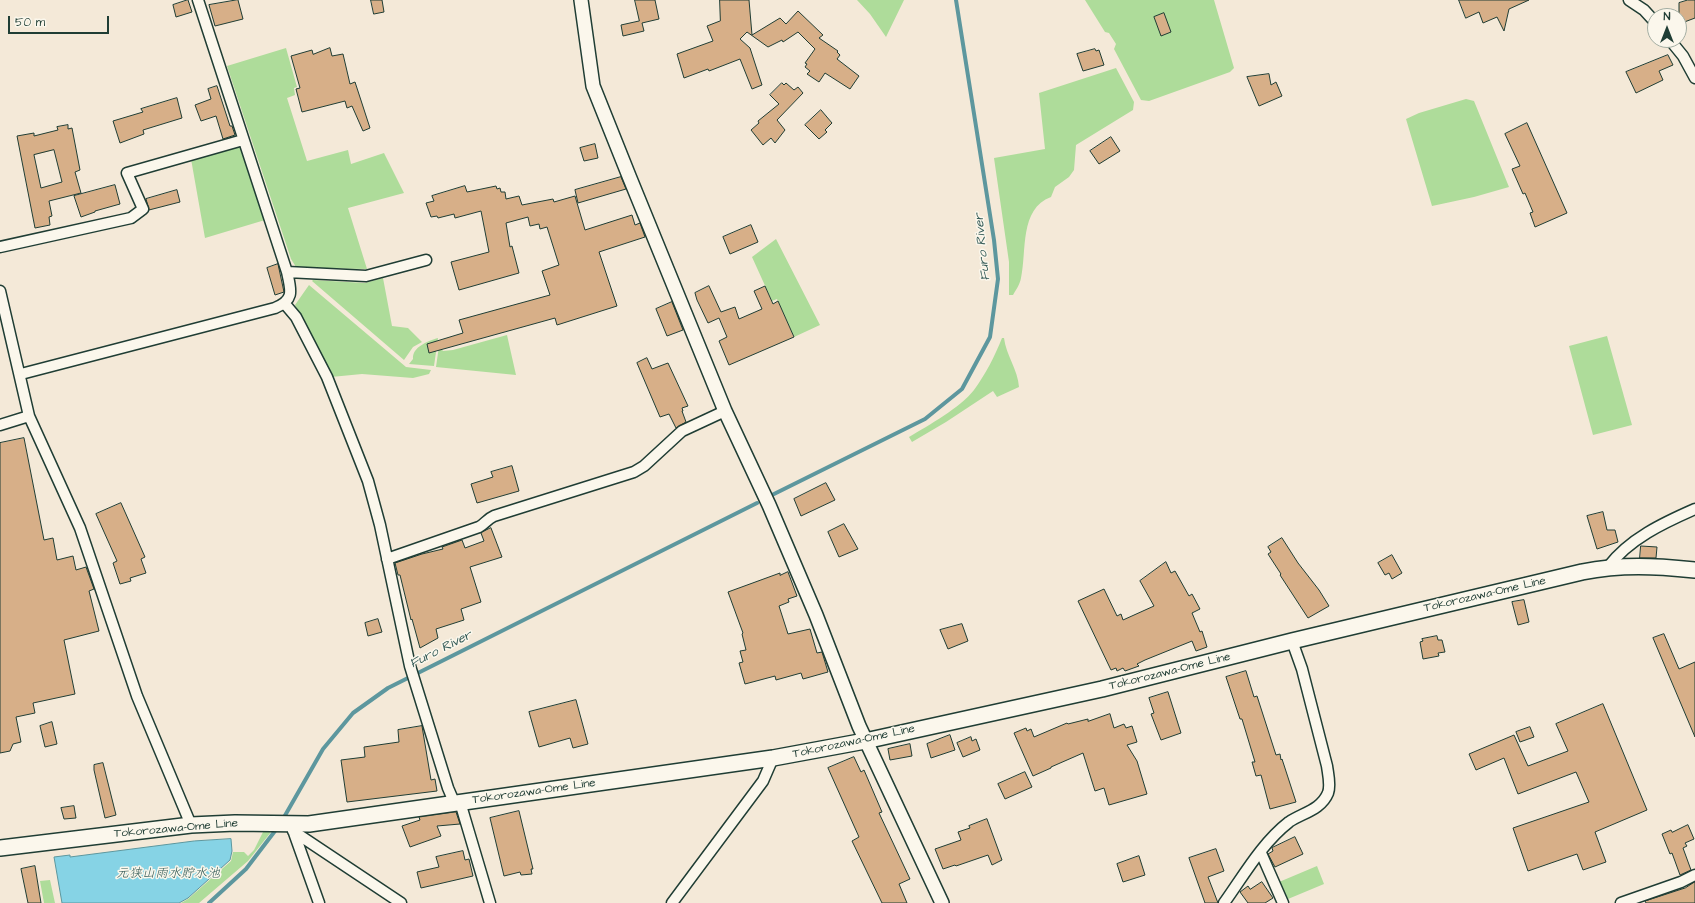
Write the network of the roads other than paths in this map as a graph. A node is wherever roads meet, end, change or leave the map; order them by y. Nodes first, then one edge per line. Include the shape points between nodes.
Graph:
1 (198, 0) edge
2 (581, 0) edge
3 (1629, 0) edge
4 (1647, 13) edge
5 (1676, 48) edge
6 (1695, 78) edge
7 (243, 140) junction
8 (0, 247) edge
9 (426, 260) dead end
10 (287, 272) junction
11 (0, 291) edge
12 (285, 304) junction
13 (21, 374) junction
14 (725, 411) junction
15 (29, 416) junction
16 (0, 424) edge
17 (1695, 509) edge
18 (387, 559) junction
19 (1608, 567) junction
20 (1695, 570) edge
21 (1292, 641) junction
22 (865, 741) junction
23 (773, 758) junction
24 (457, 802) junction
25 (192, 825) junction
26 (292, 828) junction
27 (0, 848) edge
28 (1261, 853) junction
29 (1695, 875) edge
30 (319, 903) edge
31 (401, 903) edge
32 (490, 903) edge
33 (672, 903) edge
34 (942, 903) edge
35 (1224, 903) edge
36 (1283, 903) edge
37 (1621, 903) edge

1 - 7 street
2 - 14 street via 593,86
3 - 4 street
5 - 6 street
7 - 8 street via 127,172 143,209 131,218
7 - 10 street
9 - 10 street via 366,276
10 - 12 street via 290,286 289,298
11 - 13 street
12 - 13 street
12 - 18 street via 296,317 327,377 360,459 380,525
13 - 15 street
14 - 18 street via 682,431 634,472 494,516 479,527
14 - 22 street via 816,615
15 - 16 street
15 - 25 street via 80,528 137,696
17 - 19 street via 1660,525 1618,554
18 - 24 street via 410,666 448,788
19 - 20 main road, Tokorozawa-Ome Line
19 - 21 main road, Tokorozawa-Ome Line
21 - 22 main road, Tokorozawa-Ome Line via 1102,689
21 - 28 street via 1302,669 1327,766 1328,792 1323,801 1311,811 1291,821 1271,839
22 - 23 main road, Tokorozawa-Ome Line
22 - 34 street
23 - 24 main road, Tokorozawa-Ome Line
23 - 33 street via 763,781
24 - 26 main road, Tokorozawa-Ome Line
24 - 32 street
25 - 26 main road, Tokorozawa-Ome Line via 272,823
25 - 27 main road, Tokorozawa-Ome Line
26 - 30 street
26 - 31 street
28 - 35 street
28 - 36 street
29 - 37 street

